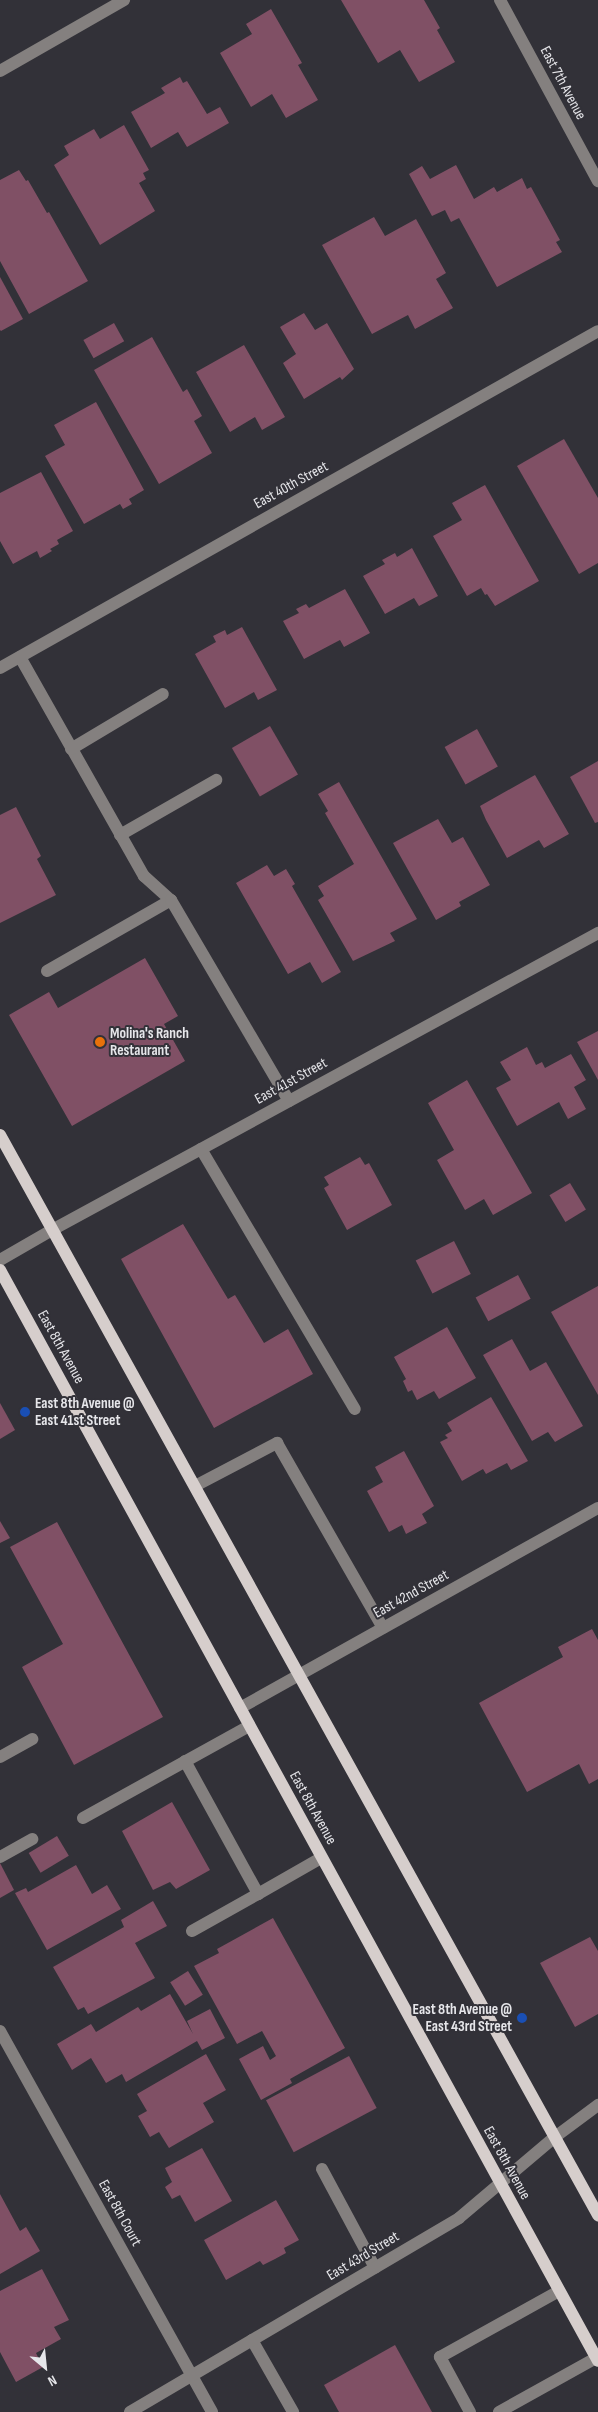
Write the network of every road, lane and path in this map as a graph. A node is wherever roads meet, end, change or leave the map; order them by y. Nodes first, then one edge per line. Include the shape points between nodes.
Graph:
1 (124, 0) edge
2 (500, 0) edge
3 (0, 71) edge
4 (598, 181) edge
5 (598, 331) edge
6 (20, 657) junction
7 (0, 668) edge
8 (163, 694) dead end
9 (71, 749) junction
10 (216, 780) dead end
11 (120, 835) junction
12 (171, 900) junction
13 (598, 933) edge
14 (47, 971) dead end
15 (289, 1101) junction
16 (0, 1135) edge
17 (201, 1149) junction
18 (52, 1230) junction
19 (0, 1260) edge
20 (0, 1270) edge
21 (355, 1409) dead end
22 (195, 1486) junction
23 (598, 1508) edge
24 (383, 1628) junction
25 (300, 1675) junction
26 (240, 1708) junction
27 (249, 1726) junction
28 (32, 1739) dead end
29 (0, 1757) edge
30 (185, 1760) junction
31 (83, 1818) dead end
32 (32, 1839) dead end
33 (0, 1857) edge
34 (321, 1858) junction
35 (258, 1894) junction
36 (192, 1931) dead end
37 (0, 2031) edge
38 (598, 2105) edge
39 (555, 2137) junction
40 (322, 2169) dead end
41 (500, 2184) junction
42 (598, 2215) edge
43 (375, 2268) junction
44 (559, 2291) junction
45 (252, 2340) junction
46 (597, 2359) edge
47 (192, 2376) junction
48 (130, 2412) edge
49 (212, 2412) edge
50 (293, 2412) edge
51 (470, 2412) edge
52 (499, 2412) edge

1 - 3 street
2 - 4 street, East 7th Avenue
5 - 6 street, East 40th Street
6 - 7 street, East 40th Street
6 - 9 street
8 - 9 street
9 - 11 street
10 - 11 street
11 - 12 street via 144,876
12 - 14 street
12 - 15 street
13 - 15 street, East 41st Street
15 - 17 street, East 41st Street
16 - 18 main road
17 - 18 street, East 41st Street
17 - 21 street
18 - 19 street, East 41st Street
18 - 22 main road
20 - 26 main road, East 8th Avenue
22 - 24 street via 277,1443
22 - 25 main road
23 - 24 street, East 42nd Street
24 - 25 street, East 42nd Street
25 - 26 street, East 42nd Street
25 - 39 main road
26 - 27 main road, East 8th Avenue
27 - 30 street
27 - 34 main road, East 8th Avenue
28 - 29 street
30 - 31 street
30 - 35 street
32 - 33 street
34 - 35 street
34 - 41 main road, East 8th Avenue
35 - 36 street
37 - 47 street, East 8th Court
38 - 39 street, East 43rd Street
39 - 41 street, East 43rd Street
39 - 42 main road
40 - 43 street
41 - 43 street, East 43rd Street via 459,2218
41 - 44 main road, East 8th Avenue
43 - 45 street, East 43rd Street
44 - 46 main road, East 8th Avenue
44 - 51 street via 440,2357
45 - 47 street, East 43rd Street
45 - 50 street
46 - 52 street
47 - 48 street, East 43rd Street
47 - 49 street, East 8th Court

